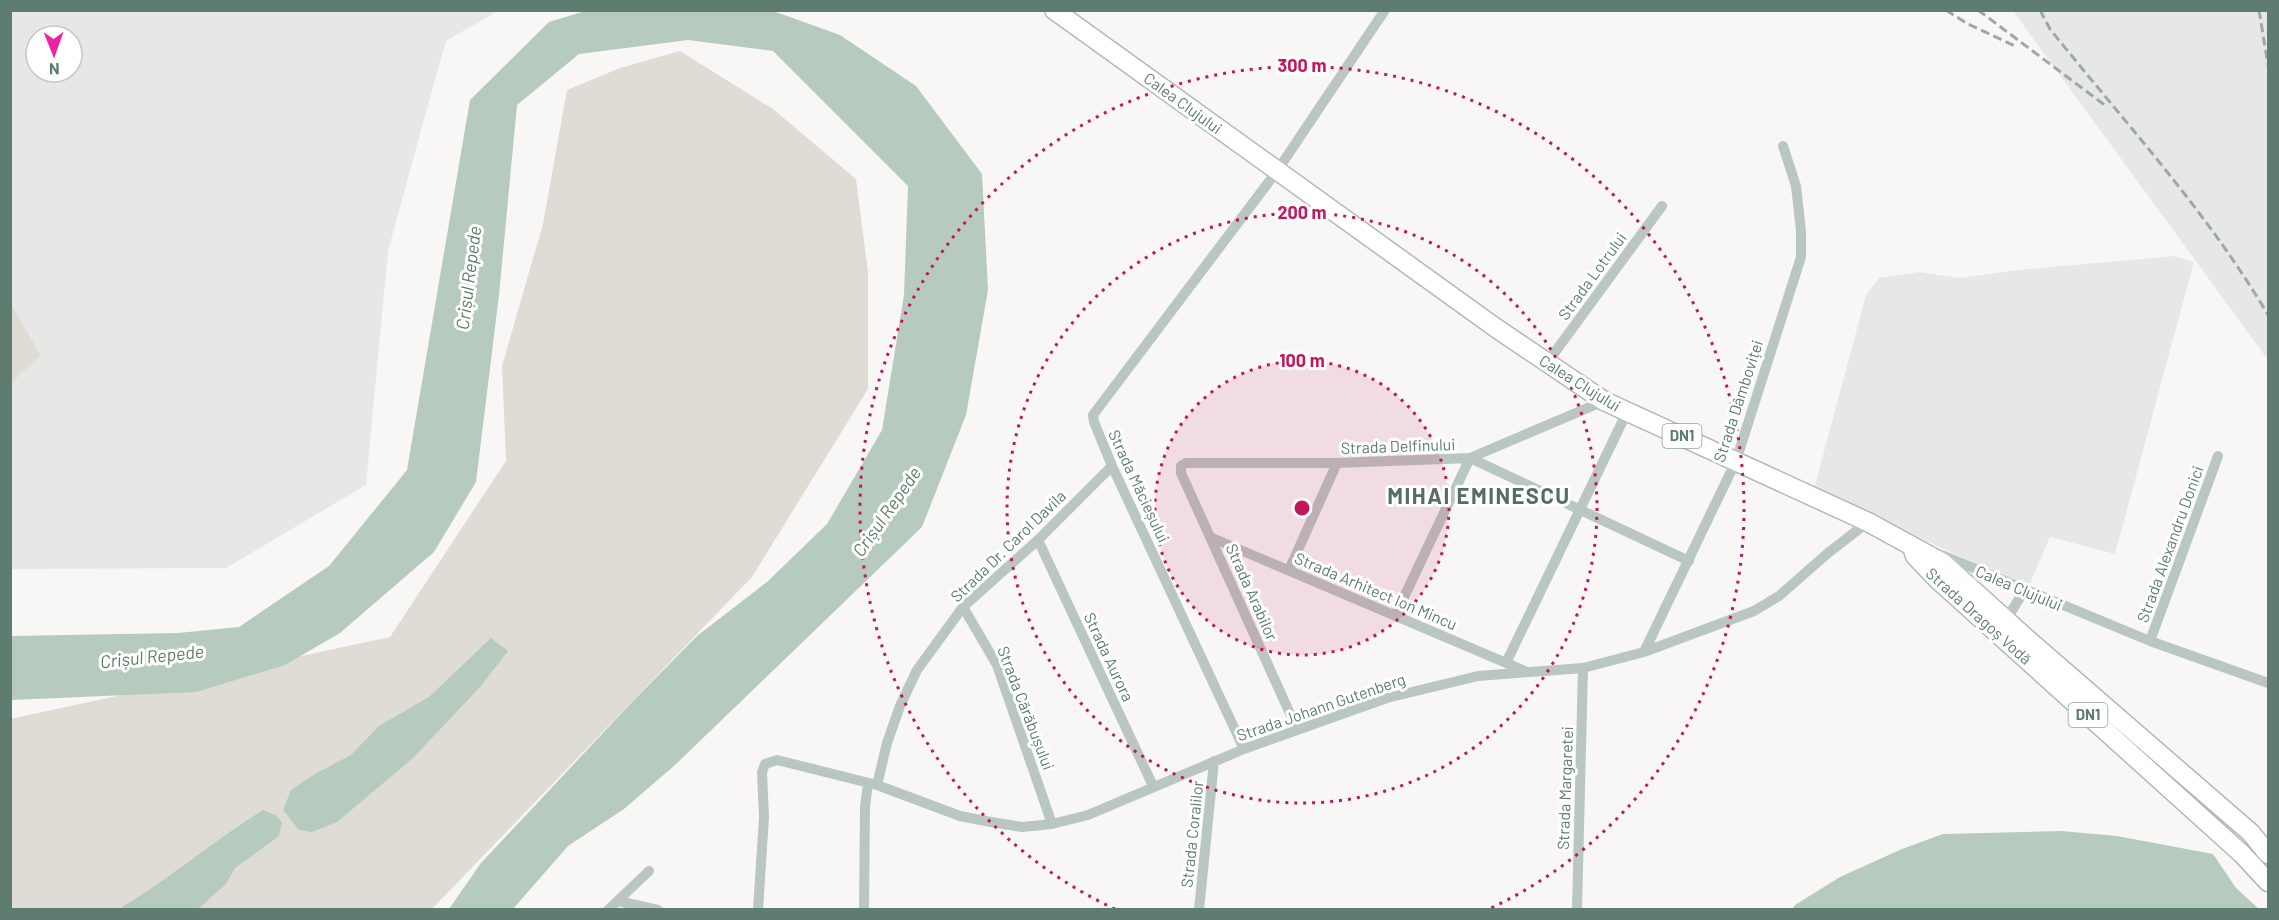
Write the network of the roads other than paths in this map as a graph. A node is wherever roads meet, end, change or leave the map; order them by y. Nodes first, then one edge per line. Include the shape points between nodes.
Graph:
1 (1053, 10) edge
2 (1386, 10) edge
3 (1783, 146) dead end
4 (1277, 171) junction
5 (1662, 206) dead end
6 (1547, 363) junction
7 (1604, 401) junction
8 (1627, 412) junction
9 (2218, 456) dead end
10 (1470, 458) junction
11 (1736, 461) junction
12 (1337, 463) junction
13 (1112, 466) junction
14 (1181, 466) joint
15 (1579, 510) junction
16 (1868, 522) junction
17 (1210, 537) junction
18 (1038, 540) junction
19 (1911, 545) junction
20 (1689, 561) junction
21 (1289, 570) junction
22 (1937, 579) junction
23 (2024, 591) junction
24 (963, 607) junction
25 (1395, 616) junction
26 (2006, 620) junction
27 (2018, 641) junction
28 (2150, 641) junction
29 (1644, 652) junction
30 (1506, 663) junction
31 (1583, 668) junction
32 (1529, 673) junction
33 (2268, 683) edge
34 (1297, 729) junction
35 (1244, 749) junction
36 (1214, 761) junction
37 (872, 784) junction
38 (1153, 786) junction
39 (1052, 824) junction
40 (2268, 854) edge
41 (649, 872) dead end
42 (2268, 882) edge
43 (618, 901) junction
44 (608, 909) edge
45 (658, 909) edge
46 (758, 909) edge
47 (864, 909) edge
48 (1199, 909) edge
49 (1577, 909) edge

1 - 4 main road, Calea Clujului / DN1
2 - 4 street
3 - 11 street, Strada Dâmboviței via 1796,186 1801,257
4 - 6 main road, Calea Clujului / DN1
4 - 13 street, Strada Măcieșului via 1094,415
5 - 6 street, Strada Lotrului
6 - 7 main road, Calea Clujului / DN1
7 - 8 main road, Calea Clujului / DN1
7 - 10 street, Strada Delfinului
8 - 11 main road, Calea Clujului / DN1
8 - 15 street
9 - 28 street, Strada Alexandru Donici
10 - 12 street, Strada Delfinului
10 - 15 street
10 - 25 street
11 - 16 main road, Calea Clujului / DN1
11 - 20 street, Strada Dâmboviței
12 - 14 street, Strada Delfinului
12 - 21 street
13 - 18 street, Strada Dr. Carol Davila
13 - 35 street, Strada Măcieșului
14 - 17 street, Strada Arabilor via 1180,473
15 - 20 street
15 - 30 street
16 - 19 main road, Calea Clujului / DN1
16 - 29 street, Strada Johann Gutenberg via 1779,596 1755,611
17 - 21 street, Strada Arhitect Ion Mincu
17 - 34 street, Strada Arabilor
18 - 24 street, Strada Dr. Carol Davila
18 - 38 street, Strada Aurora
19 - 22 main road, Strada Dragoș Vodă / DN1
19 - 23 street, Calea Clujului
19 - 26 main road, Strada Dragoș Vodă / DN1 via 1943,563
20 - 29 street, Strada Dâmboviței
21 - 25 street, Strada Arhitect Ion Mincu
22 - 26 main road via 1951,583 1992,623 1999,625
22 - 27 main road, Strada Dragoș Vodă / DN1
23 - 26 street
23 - 28 street, Calea Clujului
24 - 37 street, Strada Dr. Carol Davila via 917,670
24 - 39 street, Strada Cărăbușului via 997,665
25 - 30 street, Strada Arhitect Ion Mincu
26 - 27 main road, Strada Dragoș Vodă / DN1
27 - 40 main road, Strada Dragoș Vodă / DN1 via 2251,833
27 - 42 main road, Strada Dragoș Vodă / DN1
28 - 33 street, Calea Clujului
29 - 31 street, Strada Johann Gutenberg
30 - 32 street, Strada Arhitect Ion Mincu
31 - 32 street, Strada Johann Gutenberg
31 - 49 street, Strada Margaretei
32 - 34 street, Strada Johann Gutenberg via 1478,676 1437,684
34 - 35 street, Strada Johann Gutenberg
35 - 36 street, Strada Johann Gutenberg
36 - 38 street, Strada Johann Gutenberg
36 - 48 street, Strada Coralilor
37 - 39 street, Strada Johann Gutenberg via 960,816 1022,827
37 - 46 street, Strada Johann Gutenberg via 777,760 765,764
37 - 47 street, Strada Dr. Carol Davila via 865,807
38 - 39 street, Strada Johann Gutenberg via 1088,815
41 - 43 street
43 - 44 street
43 - 45 street

